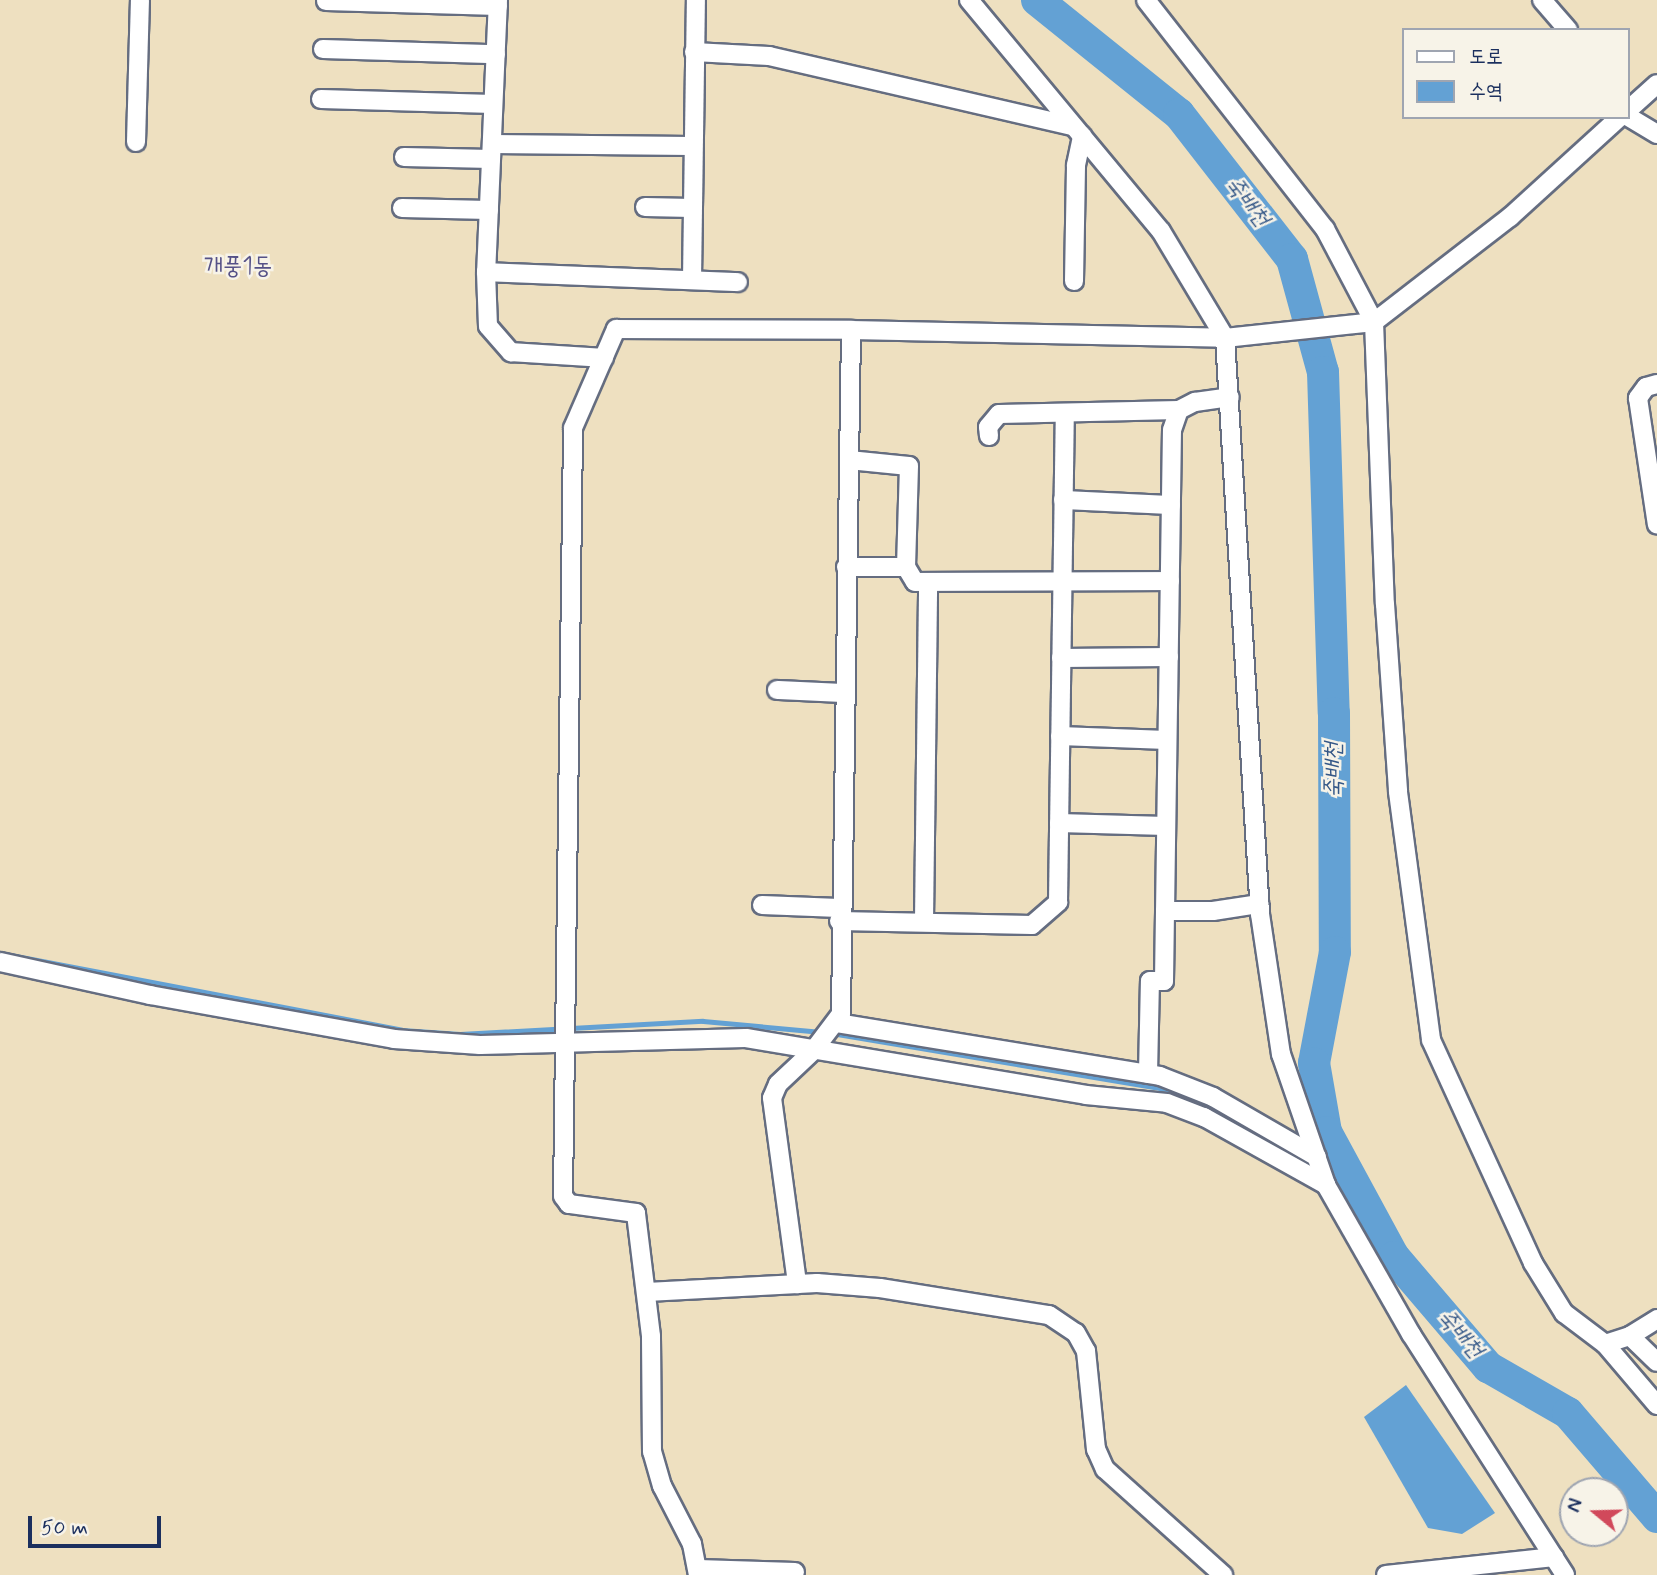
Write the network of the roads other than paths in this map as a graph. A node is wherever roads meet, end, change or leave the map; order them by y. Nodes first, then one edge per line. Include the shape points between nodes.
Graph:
1 (140, 0) edge
2 (696, 0) edge
3 (968, 0) edge
4 (1146, 0) edge
5 (1542, 0) edge
6 (326, 1) edge
7 (498, 3) edge
8 (1566, 28) edge
9 (323, 49) dead end
10 (694, 52) junction
11 (496, 54) junction
12 (1657, 84) edge
13 (321, 99) dead end
14 (494, 104) junction
15 (1629, 107) edge
16 (1629, 111) edge
17 (1616, 119) edge
18 (1077, 131) junction
19 (1657, 134) edge
20 (136, 142) dead end
21 (691, 146) junction
22 (491, 151) junction
23 (404, 157) dead end
24 (645, 207) dead end
25 (402, 208) dead end
26 (692, 208) junction
27 (489, 210) junction
28 (486, 272) junction
29 (692, 280) junction
30 (1074, 281) dead end
31 (738, 282) dead end
32 (1374, 322) junction
33 (851, 330) junction
34 (1225, 338) junction
35 (604, 358) junction
36 (1657, 384) edge
37 (1230, 397) junction
38 (1179, 410) junction
39 (1065, 413) junction
40 (989, 436) dead end
41 (849, 460) junction
42 (1063, 500) junction
43 (1171, 505) junction
44 (1657, 525) edge
45 (846, 567) junction
46 (916, 577) junction
47 (1170, 581) junction
48 (1062, 584) junction
49 (1169, 657) junction
50 (1061, 658) junction
51 (777, 690) dead end
52 (844, 693) junction
53 (1060, 736) junction
54 (1167, 740) junction
55 (1059, 823) junction
56 (1166, 826) junction
57 (1259, 904) junction
58 (762, 905) dead end
59 (1165, 911) junction
60 (839, 915) junction
61 (924, 921) junction
62 (0, 962) edge
63 (837, 1023) junction
64 (566, 1042) junction
65 (815, 1049) junction
66 (1148, 1074) junction
67 (1317, 1157) junction
68 (1326, 1184) junction
69 (797, 1284) junction
70 (647, 1292) junction
71 (1657, 1320) edge
72 (1630, 1336) junction
73 (1605, 1344) junction
74 (1657, 1362) edge
75 (1657, 1405) edge
76 (1554, 1557) junction
77 (698, 1572) edge
78 (795, 1572) dead end
79 (1223, 1575) edge
80 (1386, 1575) edge
81 (1565, 1575) edge

1 - 20 street
2 - 10 street
3 - 18 street
4 - 32 street via 1325,229
5 - 8 street
6 - 7 street
7 - 11 street
9 - 11 street
10 - 18 street via 768,56
10 - 21 street
11 - 14 street
12 - 15 street
13 - 14 street
14 - 22 street
16 - 19 street
17 - 32 street via 1510,217
18 - 30 street
18 - 34 street via 1161,231
21 - 22 street
21 - 26 street
22 - 23 street
22 - 27 street
24 - 26 street
25 - 27 street
26 - 29 street
27 - 28 street
28 - 29 street
28 - 35 street via 488,326 510,352
29 - 31 street
32 - 34 street
32 - 73 street via 1398,793 1431,1040 1534,1263 1564,1314
33 - 34 street
33 - 35 street via 617,329
33 - 41 street
34 - 37 street
35 - 64 street via 573,428
36 - 44 street via 1646,387 1638,398
37 - 38 street via 1195,402
37 - 57 street
38 - 39 street
38 - 43 street via 1172,430
39 - 40 street via 999,414 988,427
39 - 42 street
41 - 45 street
41 - 46 street via 909,466
42 - 43 street
42 - 48 street
43 - 47 street
45 - 46 street
45 - 52 street
46 - 48 street
46 - 61 street
47 - 48 street
47 - 49 street
48 - 50 street
49 - 50 street
49 - 54 street
50 - 53 street
51 - 52 street
52 - 60 street
53 - 54 street
53 - 55 street
54 - 56 street
55 - 56 street
55 - 61 street via 1058,902 1032,925
56 - 59 street
57 - 59 street via 1213,911
57 - 67 street via 1282,1054
58 - 60 street
59 - 66 street via 1164,981 1150,981
60 - 61 street
60 - 63 street
62 - 64 street via 150,995 394,1039 480,1045
63 - 65 street
63 - 66 street
64 - 65 street via 746,1038
64 - 70 street via 562,1196 569,1204 636,1213
65 - 68 street via 1086,1095 1167,1103 1204,1117
65 - 69 street via 778,1084 772,1098
66 - 67 street via 1213,1097
67 - 68 street
68 - 76 street via 1412,1334
69 - 70 street
69 - 79 street via 880,1288 1049,1315 1067,1327 1086,1351 1096,1449 1105,1469
70 - 77 street via 654,1385 652,1452
71 - 72 street
72 - 73 street
72 - 74 street
73 - 75 street
76 - 80 street
76 - 81 street
77 - 78 street

